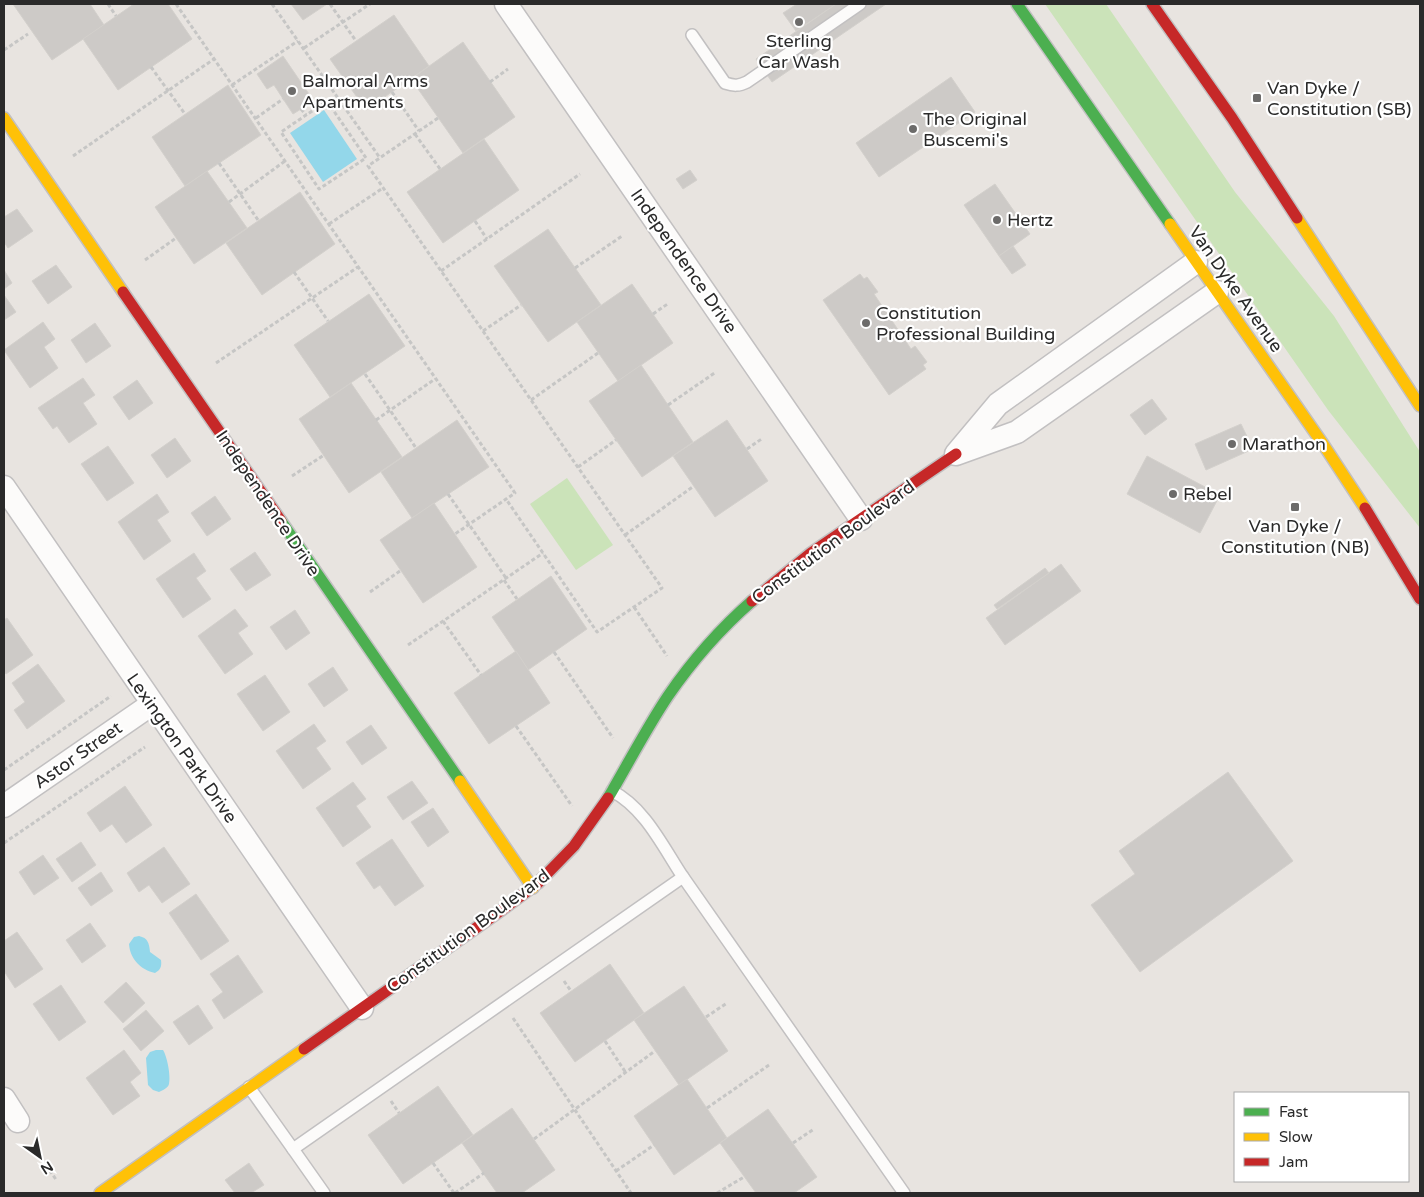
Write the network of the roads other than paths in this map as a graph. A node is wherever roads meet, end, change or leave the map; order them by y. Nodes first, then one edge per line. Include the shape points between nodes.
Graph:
1 (506, 4) edge
2 (860, 4) edge
3 (1017, 4) edge
4 (1152, 4) edge
5 (692, 35) dead end
6 (4, 118) edge
7 (1196, 262) junction
8 (1217, 292) junction
9 (1053, 364) junction
10 (1074, 393) junction
11 (1420, 406) edge
12 (956, 454) junction
13 (4, 487) edge
14 (861, 519) junction
15 (1420, 599) edge
16 (152, 704) junction
17 (612, 791) junction
18 (4, 806) edge
19 (683, 876) junction
20 (533, 888) junction
21 (362, 1008) junction
22 (249, 1086) junction
23 (4, 1099) edge
24 (18, 1121) dead end
25 (293, 1149) junction
26 (100, 1193) edge
27 (324, 1193) edge
28 (904, 1193) edge

1 - 14 street, Independence Drive
2 - 5 lane via 740,86 725,83
3 - 7 street, Van Dyke Avenue
4 - 11 street via 1232,118
6 - 20 street, Independence Drive
7 - 8 street, Van Dyke Avenue
7 - 9 street, Constitution Boulevard
8 - 10 street, Constitution Boulevard
8 - 15 street, Van Dyke Avenue via 1372,518
9 - 10 street
9 - 12 street, Constitution Boulevard via 998,404
10 - 12 street, Constitution Boulevard via 1017,432
12 - 14 street, Constitution Boulevard
13 - 16 street, Lexington Park Drive
14 - 17 street, Constitution Boulevard via 790,569 716,634 653,718
16 - 18 street, Astor Street
16 - 21 street, Lexington Park Drive
17 - 19 lane via 625,798 640,814
17 - 20 street, Constitution Boulevard via 575,845
19 - 25 lane
19 - 28 lane
20 - 21 street, Constitution Boulevard
21 - 22 street, Constitution Boulevard
22 - 25 lane
22 - 26 street, Constitution Boulevard
23 - 24 street
25 - 27 lane

